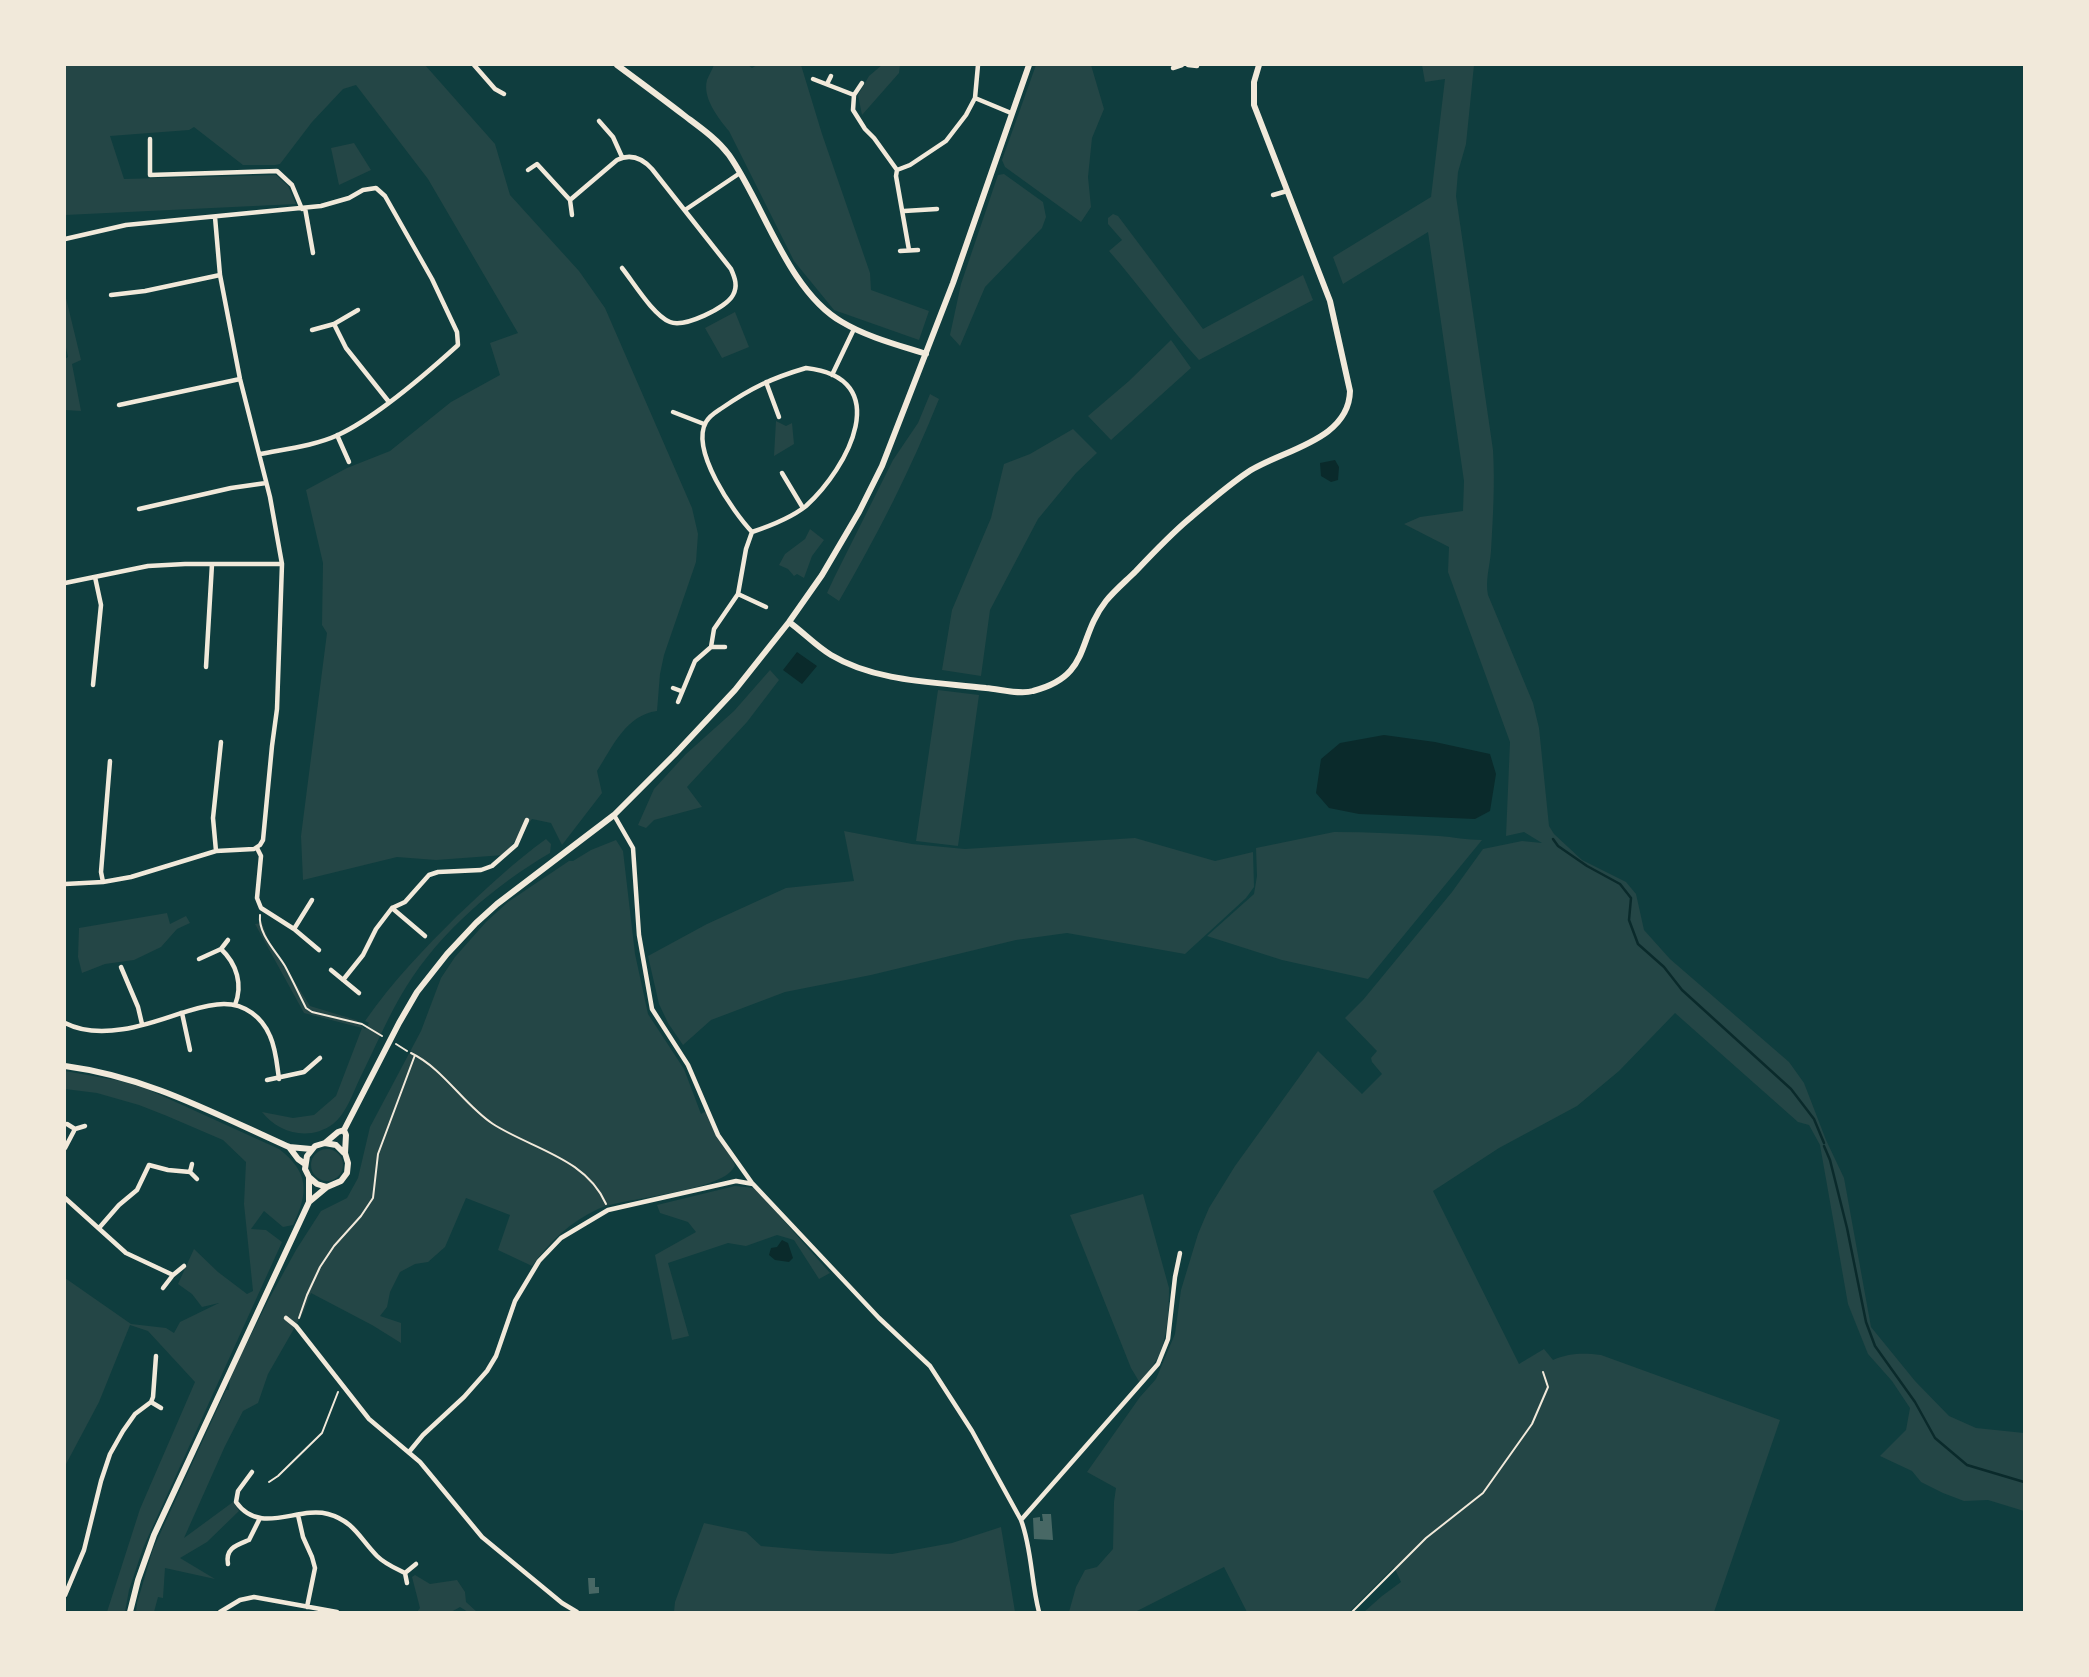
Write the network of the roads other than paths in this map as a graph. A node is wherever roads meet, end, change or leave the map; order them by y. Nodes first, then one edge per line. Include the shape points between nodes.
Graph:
1 (474, 65) edge
2 (617, 65) edge
3 (978, 65) edge
4 (1029, 65) edge
5 (1182, 65) edge
6 (1188, 65) edge
7 (1259, 65) edge
8 (1197, 66) edge
9 (1173, 68) dead end
10 (831, 76) dead end
11 (813, 79) dead end
12 (862, 83) dead end
13 (827, 84) junction
14 (504, 94) dead end
15 (854, 95) junction
16 (975, 99) junction
17 (1011, 113) junction
18 (599, 121) dead end
19 (150, 139) dead end
20 (622, 157) junction
21 (528, 170) dead end
22 (897, 170) junction
23 (740, 173) junction
24 (1287, 191) junction
25 (1273, 195) dead end
26 (569, 200) junction
27 (935, 207) dead end
28 (304, 209) junction
29 (685, 210) junction
30 (904, 211) junction
31 (572, 215) dead end
32 (215, 217) junction
33 (65, 239) edge
34 (909, 250) junction
35 (918, 250) dead end
36 (900, 251) dead end
37 (313, 253) dead end
38 (622, 268) dead end
39 (220, 275) junction
40 (111, 295) dead end
41 (358, 310) dead end
42 (334, 324) junction
43 (854, 329) junction
44 (312, 330) dead end
45 (926, 354) junction
46 (832, 375) junction
47 (240, 379) junction
48 (765, 381) junction
49 (388, 402) junction
50 (119, 405) dead end
51 (673, 412) dead end
52 (779, 417) dead end
53 (704, 424) junction
54 (337, 436) junction
55 (260, 454) junction
56 (349, 462) dead end
57 (782, 473) dead end
58 (266, 483) junction
59 (803, 508) junction
60 (139, 509) dead end
61 (752, 532) junction
62 (212, 564) junction
63 (282, 564) junction
64 (95, 577) junction
65 (65, 583) edge
66 (738, 594) junction
67 (766, 607) dead end
68 (789, 622) junction
69 (711, 647) junction
70 (725, 647) dead end
71 (206, 667) dead end
72 (93, 685) dead end
73 (673, 688) dead end
74 (681, 691) junction
75 (678, 702) dead end
76 (221, 742) dead end
77 (110, 761) dead end
78 (614, 815) junction
79 (527, 820) dead end
80 (257, 848) junction
81 (216, 851) junction
82 (103, 883) junction
83 (65, 884) edge
84 (312, 900) dead end
85 (392, 908) junction
86 (294, 929) junction
87 (425, 936) dead end
88 (228, 940) dead end
89 (221, 949) junction
90 (318, 950) dead end
91 (199, 959) dead end
92 (121, 967) dead end
93 (331, 970) dead end
94 (343, 980) junction
95 (359, 993) dead end
96 (235, 1005) junction
97 (182, 1013) junction
98 (65, 1023) edge
99 (142, 1024) junction
100 (190, 1050) dead end
101 (320, 1058) dead end
102 (65, 1066) edge
103 (279, 1079) junction
104 (267, 1080) dead end
105 (67, 1124) dead end
106 (85, 1126) dead end
107 (75, 1129) junction
108 (344, 1130) junction
109 (325, 1143) junction
110 (289, 1147) junction
111 (65, 1148) edge
112 (311, 1149) junction
113 (345, 1153) junction
114 (192, 1164) dead end
115 (305, 1164) junction
116 (190, 1172) junction
117 (309, 1177) junction
118 (197, 1179) dead end
119 (753, 1184) junction
120 (327, 1187) junction
121 (65, 1198) edge
122 (309, 1202) junction
123 (99, 1228) junction
124 (1180, 1253) dead end
125 (184, 1266) dead end
126 (173, 1275) junction
127 (163, 1287) dead end
128 (286, 1318) dead end
129 (156, 1356) dead end
130 (151, 1402) junction
131 (161, 1408) dead end
132 (409, 1452) junction
133 (251, 1472) dead end
134 (298, 1515) junction
135 (260, 1518) junction
136 (1021, 1520) junction
137 (228, 1564) dead end
138 (416, 1564) dead end
139 (405, 1573) junction
140 (407, 1583) dead end
141 (65, 1595) edge
142 (307, 1607) junction
143 (130, 1612) edge
144 (220, 1612) edge
145 (337, 1612) edge
146 (577, 1612) edge
147 (1039, 1612) edge

1 - 14 street
2 - 23 street via 712,137
3 - 16 street
4 - 17 street
5 - 9 street
6 - 8 street
7 - 24 street via 1254,106
10 - 13 street
11 - 13 street
12 - 15 street
13 - 15 street
15 - 22 street via 853,110
16 - 17 street
16 - 22 street via 940,147
17 - 45 street
18 - 20 street
19 - 28 street via 150,175 278,171 292,185
20 - 26 street
20 - 29 street via 644,160
21 - 26 street via 537,164
22 - 30 street
23 - 29 street
23 - 43 street via 804,287 824,309
24 - 25 street
24 - 68 street via 1330,301 1350,399 1338,423 1315,441 1249,471 1176,530 1106,601 1071,672 1057,684 1030,693 904,678 868,671 830,655
26 - 31 street
27 - 30 street
28 - 32 street
28 - 37 street
28 - 49 street via 376,188 432,279 458,338 458,345
29 - 38 street via 732,269 736,286 727,303 687,323 670,322 657,313
30 - 34 street
32 - 33 street via 126,225
32 - 39 street
34 - 35 street
34 - 36 street
39 - 40 street
39 - 47 street
41 - 42 street
42 - 44 street
42 - 49 street via 346,348
43 - 45 street
43 - 46 street
45 - 68 street via 859,512
46 - 48 street via 806,368
46 - 59 street via 845,382 856,398 854,431 827,485
47 - 50 street
47 - 55 street
48 - 52 street
48 - 53 street
49 - 54 street
51 - 53 street
53 - 61 street via 706,457
54 - 55 street
54 - 56 street
55 - 58 street
57 - 59 street
58 - 60 street
58 - 63 street
59 - 61 street
61 - 66 street
62 - 63 street
62 - 64 street via 148,566
62 - 71 street
63 - 80 street via 278,709 264,836
64 - 65 street
64 - 72 street via 101,605
66 - 67 street
66 - 69 street via 714,629
68 - 78 street via 735,690
69 - 70 street
69 - 74 street via 695,661
73 - 74 street
74 - 75 street
76 - 81 street via 213,818
77 - 82 street
78 - 108 street via 497,904 447,954 417,992
78 - 119 street via 632,848 639,935 652,1009 688,1065 719,1135
79 - 85 street via 516,845 492,866 433,873 405,902
80 - 81 street
80 - 86 street via 261,908
81 - 82 street
82 - 83 street
84 - 86 street
85 - 87 street
85 - 94 street
86 - 90 street
88 - 89 street
89 - 91 street
89 - 96 street via 237,976
92 - 99 street
93 - 94 street
94 - 95 street
96 - 97 street via 210,1005
96 - 103 street via 254,1014 268,1032
97 - 99 street
97 - 100 street
98 - 99 street via 93,1031
101 - 103 street via 304,1072
102 - 110 street via 160,1089
103 - 104 street
105 - 107 street
106 - 107 street
107 - 111 street
108 - 109 street
108 - 113 street
109 - 112 street
109 - 113 street
110 - 112 street
110 - 115 street
112 - 115 street
113 - 120 street via 348,1168 344,1177
114 - 116 street
115 - 117 street
116 - 118 street
116 - 123 street via 149,1165 137,1190
117 - 120 street
117 - 122 street
119 - 132 street via 736,1181 608,1210 567,1234 550,1248 514,1301 487,1371
119 - 136 street via 930,1366
120 - 122 street
121 - 123 street
122 - 143 street via 154,1535
123 - 126 street via 126,1253
124 - 136 street via 1168,1339 1158,1364
125 - 126 street
126 - 127 street
128 - 132 street via 369,1419
129 - 130 street
130 - 131 street
130 - 141 street via 135,1414 110,1454 85,1550
132 - 146 street via 482,1537
133 - 135 street via 236,1502
134 - 135 street
134 - 139 street via 321,1513 339,1519 358,1532 381,1560
134 - 142 street via 315,1568
135 - 137 street via 249,1540 229,1552
136 - 147 street
138 - 139 street
139 - 140 street
142 - 144 street via 249,1598
142 - 145 street

